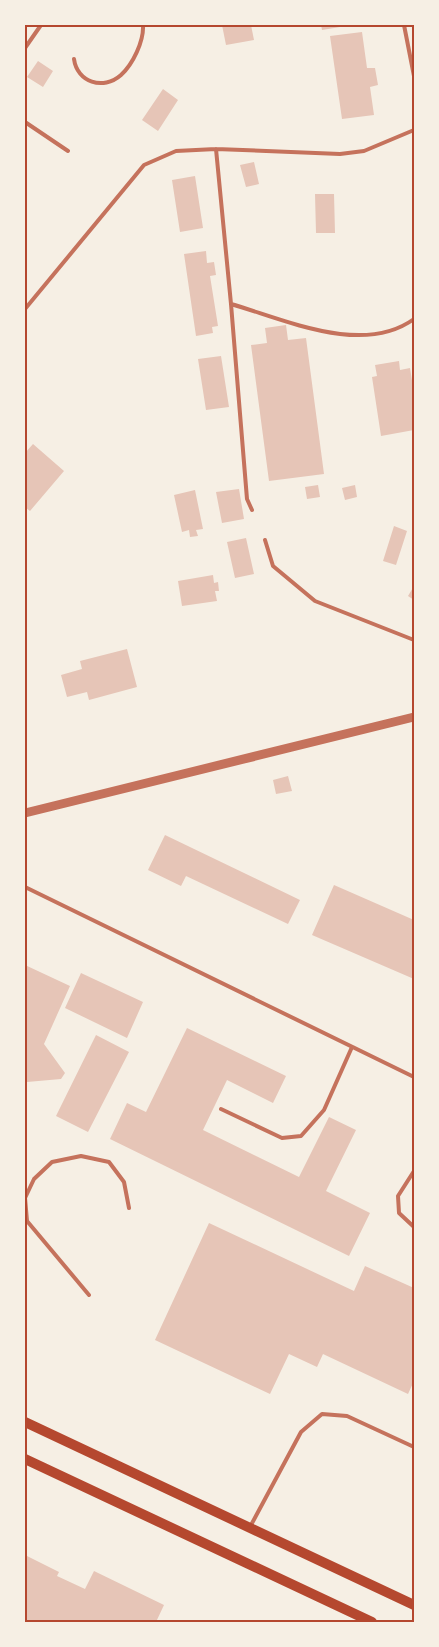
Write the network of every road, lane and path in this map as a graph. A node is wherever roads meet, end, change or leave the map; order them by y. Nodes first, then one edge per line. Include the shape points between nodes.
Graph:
1 (41, 25) edge
2 (143, 25) edge
3 (404, 25) edge
4 (25, 48) edge
5 (74, 58) dead end
6 (414, 76) edge
7 (25, 122) edge
8 (414, 130) edge
9 (216, 149) junction
10 (68, 151) dead end
11 (232, 304) junction
12 (25, 310) edge
13 (414, 318) edge
14 (252, 510) dead end
15 (265, 540) dead end
16 (414, 640) edge
17 (414, 717) edge
18 (25, 813) edge
19 (25, 887) edge
20 (352, 1047) junction
21 (414, 1077) edge
22 (221, 1109) dead end
23 (414, 1171) edge
24 (129, 1208) dead end
25 (414, 1227) edge
26 (89, 1295) dead end
27 (25, 1422) edge
28 (414, 1447) edge
29 (25, 1459) edge
30 (250, 1527) junction
31 (414, 1605) edge
32 (372, 1622) edge

1 - 4 lane
2 - 5 lane via 136,52 122,74 112,81 100,85 86,80 75,67
3 - 6 lane
7 - 10 lane
8 - 9 lane via 364,151 340,154
9 - 11 lane
9 - 12 lane via 176,151 144,165
11 - 13 lane via 351,336 390,332
11 - 14 lane via 247,499
15 - 16 lane via 273,566 315,601
17 - 18 street
19 - 20 lane
20 - 21 lane
20 - 22 lane via 324,1110 301,1136 282,1138
23 - 25 lane via 398,1196 399,1213
24 - 26 lane via 124,1182 109,1162 81,1156 52,1162 34,1179 25,1198 26,1221
27 - 30 main road
28 - 30 lane via 347,1416 322,1414 301,1432
29 - 32 main road
30 - 31 main road

